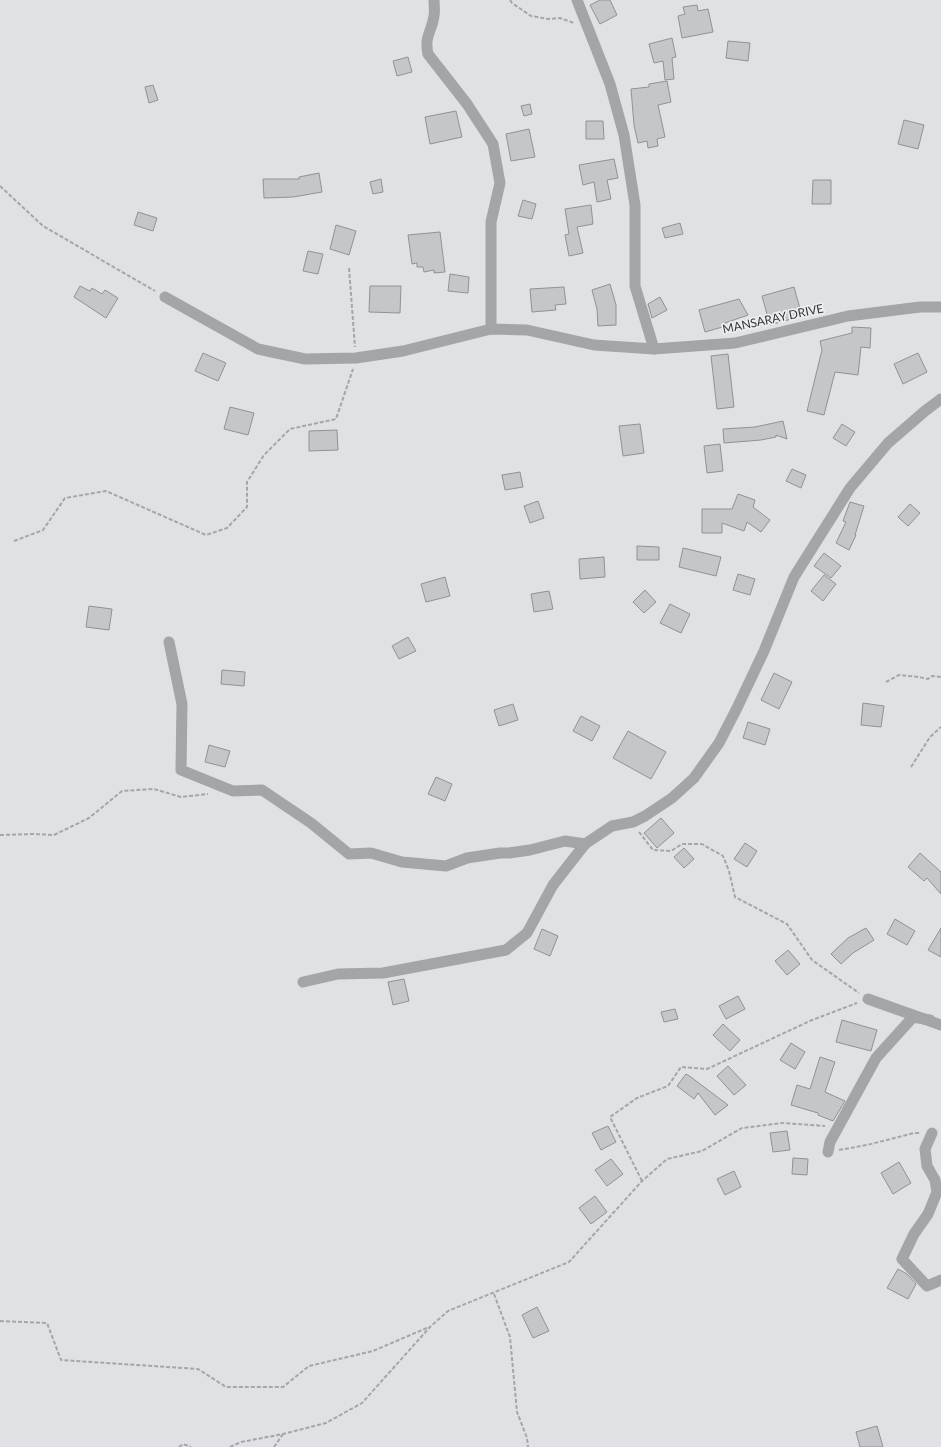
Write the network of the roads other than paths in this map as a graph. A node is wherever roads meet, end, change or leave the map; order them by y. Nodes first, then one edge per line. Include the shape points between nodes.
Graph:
1 (434, 0) edge
2 (577, 0) edge
3 (165, 297) road end
4 (941, 307) edge
5 (491, 329) junction
6 (654, 349) junction
7 (941, 399) edge
8 (169, 642) dead end
9 (585, 844) junction
10 (303, 982) dead end
11 (868, 999) road end
12 (930, 1020) junction
13 (941, 1025) edge
14 (932, 1133) road end
15 (828, 1152) road end
16 (941, 1280) edge

1 - 5 street via 434,16 426,46 428,54 467,104 493,144 500,183 491,222
2 - 6 street via 610,84 624,135 635,205 635,286
3 - 5 street, MANSARAY DRIVE via 258,349 305,359 356,358 403,350
4 - 6 street, MANSARAY DRIVE via 920,307 848,316 735,343
5 - 6 street, MANSARAY DRIVE via 527,330 594,345
7 - 9 street via 888,443 850,488 794,577 764,651 737,708 719,742 694,778 672,798 633,822 612,826
8 - 9 street via 182,704 181,770 234,791 262,790 311,823 349,854 371,853 402,862 446,866 467,858 530,850 565,841
9 - 10 street via 552,885 527,933 506,950 383,973 338,974
11 - 12 street
12 - 13 street
12 - 15 street via 913,1017 876,1058 830,1142
14 - 16 street via 925,1148 937,1192 928,1214 914,1234 902,1259 927,1286

